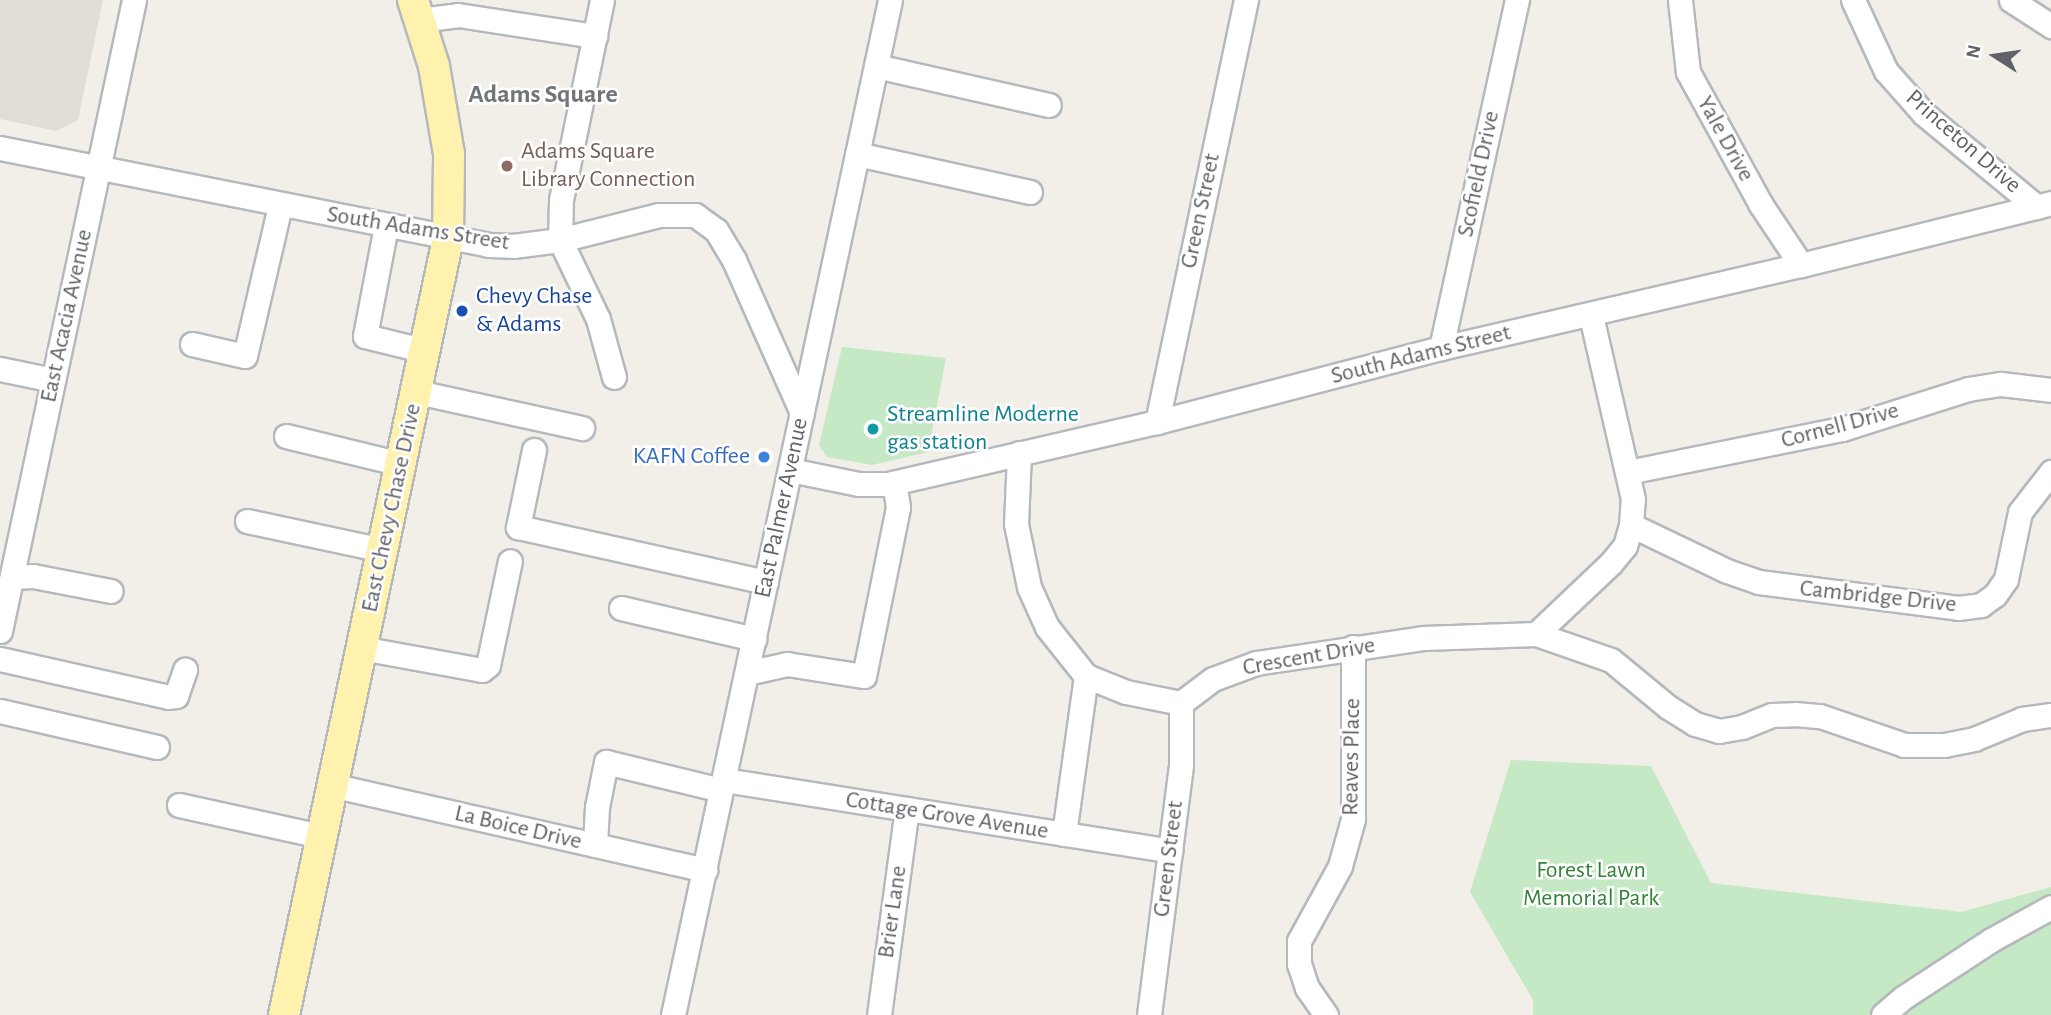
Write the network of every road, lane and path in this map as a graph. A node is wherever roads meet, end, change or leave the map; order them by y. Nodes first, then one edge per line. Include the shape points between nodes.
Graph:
1 (134, 0) edge
2 (602, 0) edge
3 (890, 0) edge
4 (1246, 0) edge
5 (1517, 0) edge
6 (1680, 0) edge
7 (1853, 0) edge
8 (2011, 0) edge
9 (416, 10) edge
10 (2051, 26) edge
11 (594, 36) junction
12 (876, 66) junction
13 (1049, 105) dead end
14 (0, 148) edge
15 (857, 154) junction
16 (99, 169) junction
17 (1030, 192) dead end
18 (280, 205) junction
19 (2044, 205) edge
20 (386, 226) junction
21 (448, 239) junction
22 (560, 240) junction
23 (1801, 265) junction
24 (1591, 315) junction
25 (192, 344) dead end
26 (1441, 348) junction
27 (426, 351) junction
28 (0, 369) edge
29 (614, 377) dead end
30 (54, 380) junction
31 (2051, 390) edge
32 (417, 392) junction
33 (802, 413) junction
34 (1157, 422) junction
35 (582, 428) dead end
36 (286, 436) dead end
37 (534, 450) dead end
38 (1019, 453) junction
39 (401, 464) junction
40 (790, 470) junction
41 (1628, 472) junction
42 (2051, 472) edge
43 (894, 483) junction
44 (247, 521) dead end
45 (1631, 525) junction
46 (383, 550) junction
47 (510, 561) dead end
48 (12, 577) junction
49 (766, 582) junction
50 (111, 591) dead end
51 (621, 608) dead end
52 (0, 631) edge
53 (1536, 634) junction
54 (754, 639) junction
55 (1353, 647) junction
56 (361, 648) junction
57 (0, 659) edge
58 (185, 670) dead end
59 (747, 673) junction
60 (1086, 676) junction
61 (1181, 703) junction
62 (0, 712) edge
63 (2051, 715) edge
64 (157, 747) dead end
65 (331, 785) junction
66 (723, 785) junction
67 (179, 805) dead end
68 (907, 809) junction
69 (1064, 834) junction
70 (321, 836) junction
71 (595, 845) junction
72 (1170, 851) junction
73 (705, 870) junction
74 (2051, 907) edge
75 (284, 1015) edge
76 (673, 1015) edge
77 (879, 1015) edge
78 (1149, 1015) edge
79 (1326, 1015) edge
80 (1883, 1015) edge

1 - 16 street, East Acacia Avenue
2 - 11 street
3 - 12 street, East Palmer Avenue
4 - 34 street, Green Street
5 - 26 street, Scofield Drive
6 - 23 street, Yale Drive via 1688,72 1761,205
7 - 19 street, Princeton Drive via 1886,71 1924,114
8 - 10 street
9 - 11 street
9 - 21 main road, East Chevy Chase Drive via 434,66 449,154
11 - 22 street via 561,200
12 - 13 street
12 - 15 street, East Palmer Avenue
14 - 16 street, South Adams Street
15 - 17 street
15 - 33 street, East Palmer Avenue
16 - 18 street, South Adams Street
16 - 30 street, East Acacia Avenue
18 - 20 street, South Adams Street
18 - 25 street via 245,355
19 - 23 street, South Adams Street
20 - 21 street, South Adams Street
20 - 27 street via 365,336
21 - 22 street, South Adams Street via 513,246
21 - 27 main road, East Chevy Chase Drive
22 - 29 street via 598,319
22 - 33 street, South Adams Street via 672,214 695,215 710,224 734,260
23 - 24 street, South Adams Street
24 - 26 street, South Adams Street
24 - 41 street
26 - 34 street, South Adams Street
27 - 32 main road, East Chevy Chase Drive
28 - 30 street
30 - 48 street, East Acacia Avenue
31 - 41 street, Cornell Drive via 2001,384 1968,389 1842,429
32 - 35 street
32 - 39 main road, East Chevy Chase Drive
33 - 40 street, East Palmer Avenue
34 - 38 street, South Adams Street
36 - 39 street
37 - 49 street via 518,527
38 - 43 street, South Adams Street
38 - 60 street via 1016,524 1029,587 1047,627
39 - 46 main road, East Chevy Chase Drive
40 - 43 street, South Adams Street via 859,484
40 - 49 street, East Palmer Avenue
41 - 45 street
42 - 45 street, Cambridge Drive via 2020,512 2006,579 1981,605 1958,608 1759,582
43 - 59 street via 898,507 864,676 787,664
44 - 46 street
45 - 53 street via 1625,546 1611,563
46 - 56 main road, East Chevy Chase Drive
47 - 56 street via 488,665 482,670
48 - 50 street via 33,576
48 - 52 street, East Acacia Avenue
49 - 54 street, East Palmer Avenue
51 - 54 street
53 - 55 street, Crescent Drive via 1424,638
53 - 63 street via 1611,660 1677,713 1719,731 1795,713 1820,716 1905,745 1944,745 1974,739 2022,719
54 - 59 street, East Palmer Avenue
55 - 61 street, Crescent Drive via 1234,670
55 - 79 street, Reaves Place via 1353,819 1340,866 1299,941 1299,964 1307,988
56 - 65 main road, East Chevy Chase Drive
57 - 58 street via 168,697 176,696
59 - 66 street, East Palmer Avenue
60 - 61 street via 1126,692
60 - 69 street
61 - 72 street, Green Street via 1181,765
62 - 64 street
65 - 70 main road, East Chevy Chase Drive
65 - 71 street, La Boice Drive
66 - 68 street, Cottage Grove Avenue
66 - 71 street, Cottage Grove Avenue via 606,762
66 - 73 street, East Palmer Avenue
67 - 70 street
68 - 69 street, Cottage Grove Avenue
68 - 77 street, Brier Lane
69 - 72 street, Cottage Grove Avenue
70 - 75 main road, East Chevy Chase Drive
71 - 73 street, La Boice Drive
72 - 78 street, Green Street
73 - 76 street, East Palmer Avenue
74 - 80 street via 1991,940

